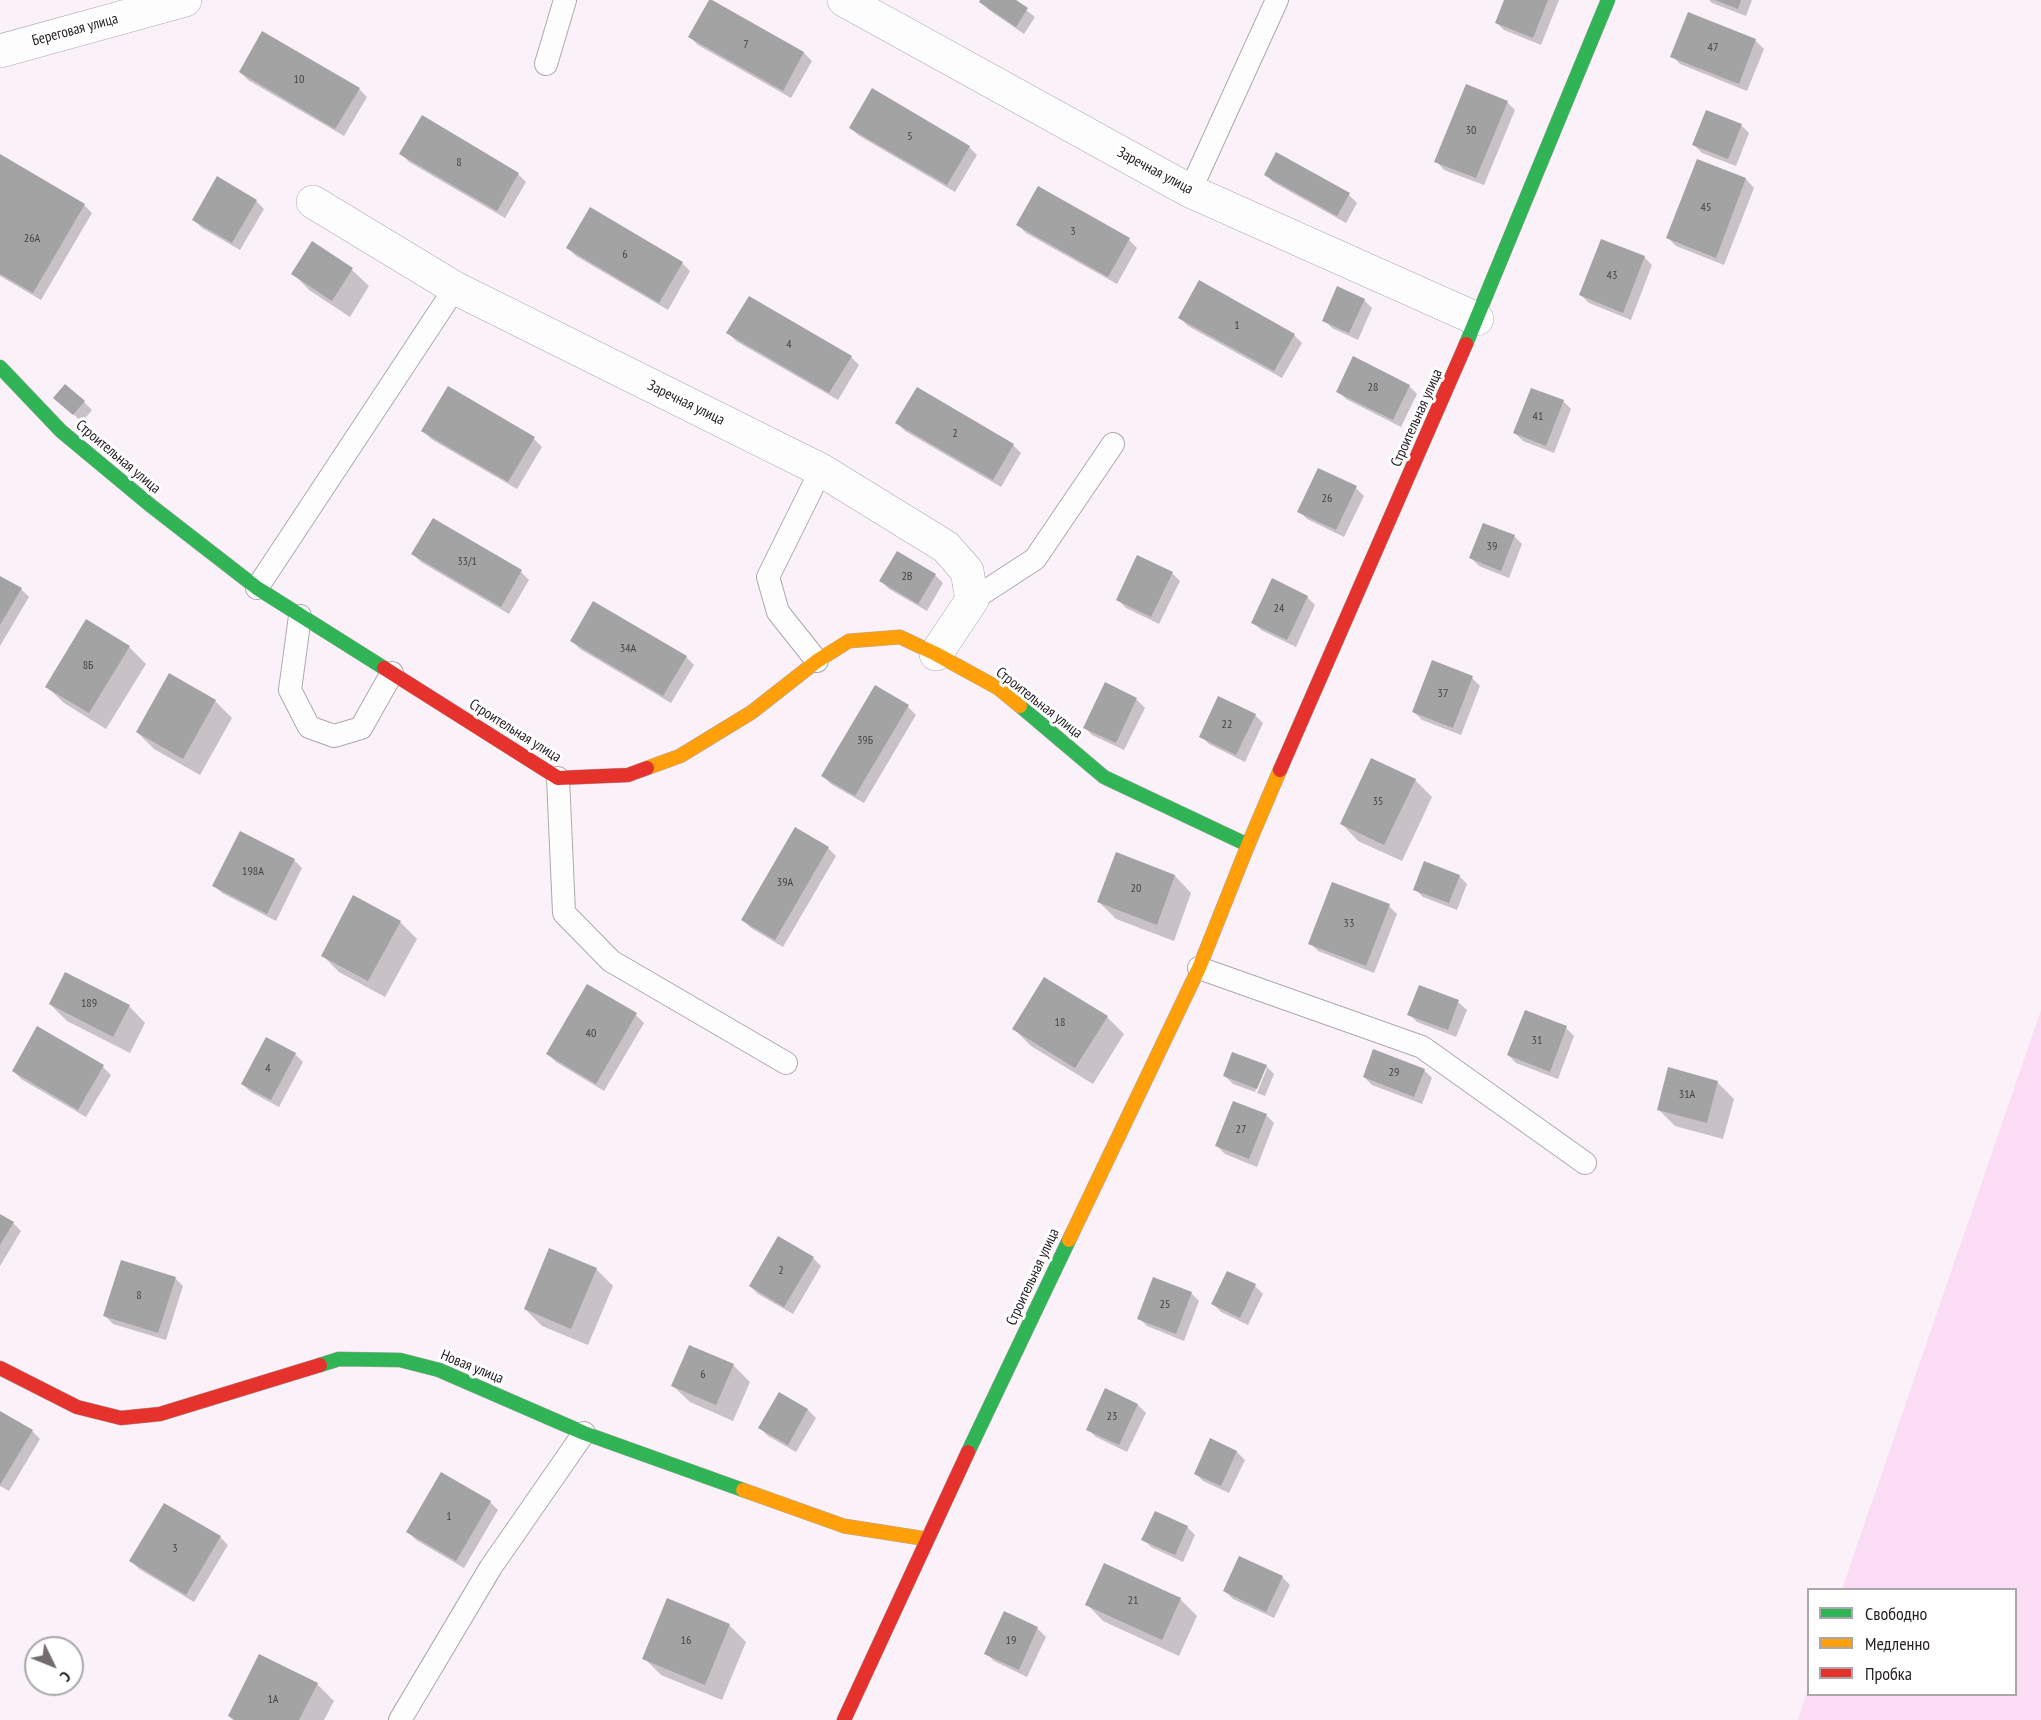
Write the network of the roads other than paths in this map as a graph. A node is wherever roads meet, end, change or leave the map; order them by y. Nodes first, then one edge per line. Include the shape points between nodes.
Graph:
1 (185, 0) edge
2 (565, 0) edge
3 (844, 0) edge
4 (1277, 0) edge
5 (1608, 0) edge
6 (0, 51) edge
7 (546, 64) dead end
8 (1190, 191) junction
9 (313, 202) dead end
10 (455, 288) junction
11 (1477, 320) junction
12 (0, 367) edge
13 (1113, 444) dead end
14 (821, 470) junction
15 (256, 588) junction
16 (972, 600) junction
17 (300, 615) junction
18 (936, 654) junction
19 (817, 661) junction
20 (392, 673) junction
21 (558, 778) junction
22 (1248, 845) junction
23 (1198, 968) junction
24 (786, 1063) dead end
25 (1585, 1163) dead end
26 (0, 1368) edge
27 (584, 1433) junction
28 (927, 1539) junction
29 (400, 1720) edge
30 (844, 1720) edge

1 - 6 street, Береговая улица
2 - 7 lane
3 - 8 street, Заречная улица
4 - 8 lane
5 - 11 street, Строительная улица
8 - 11 street, Заречная улица
9 - 10 street, Заречная улица
10 - 14 street, Заречная улица
10 - 15 lane
11 - 22 street, Строительная улица
12 - 15 street, Строительная улица via 61,431
13 - 16 lane via 1035,559
14 - 16 street, Заречная улица via 946,547 967,571
14 - 19 lane via 768,577 778,612
15 - 17 street, Строительная улица
16 - 18 street
17 - 20 street, Строительная улица
17 - 20 lane via 290,690 309,727 334,736 361,728
18 - 19 street, Строительная улица via 900,637 849,641
18 - 22 street, Строительная улица via 998,688 1104,777
19 - 21 street, Строительная улица via 752,712 680,756 628,775
20 - 21 street, Строительная улица
21 - 24 lane via 564,913 611,961
22 - 23 street, Строительная улица
23 - 25 lane via 1422,1047
23 - 28 street, Строительная улица
26 - 27 street, Новая улица via 77,1407 121,1418 160,1414 339,1359 400,1360 438,1370
27 - 28 street, Новая улица via 843,1526
27 - 29 lane via 491,1567
28 - 30 street, Строительная улица

